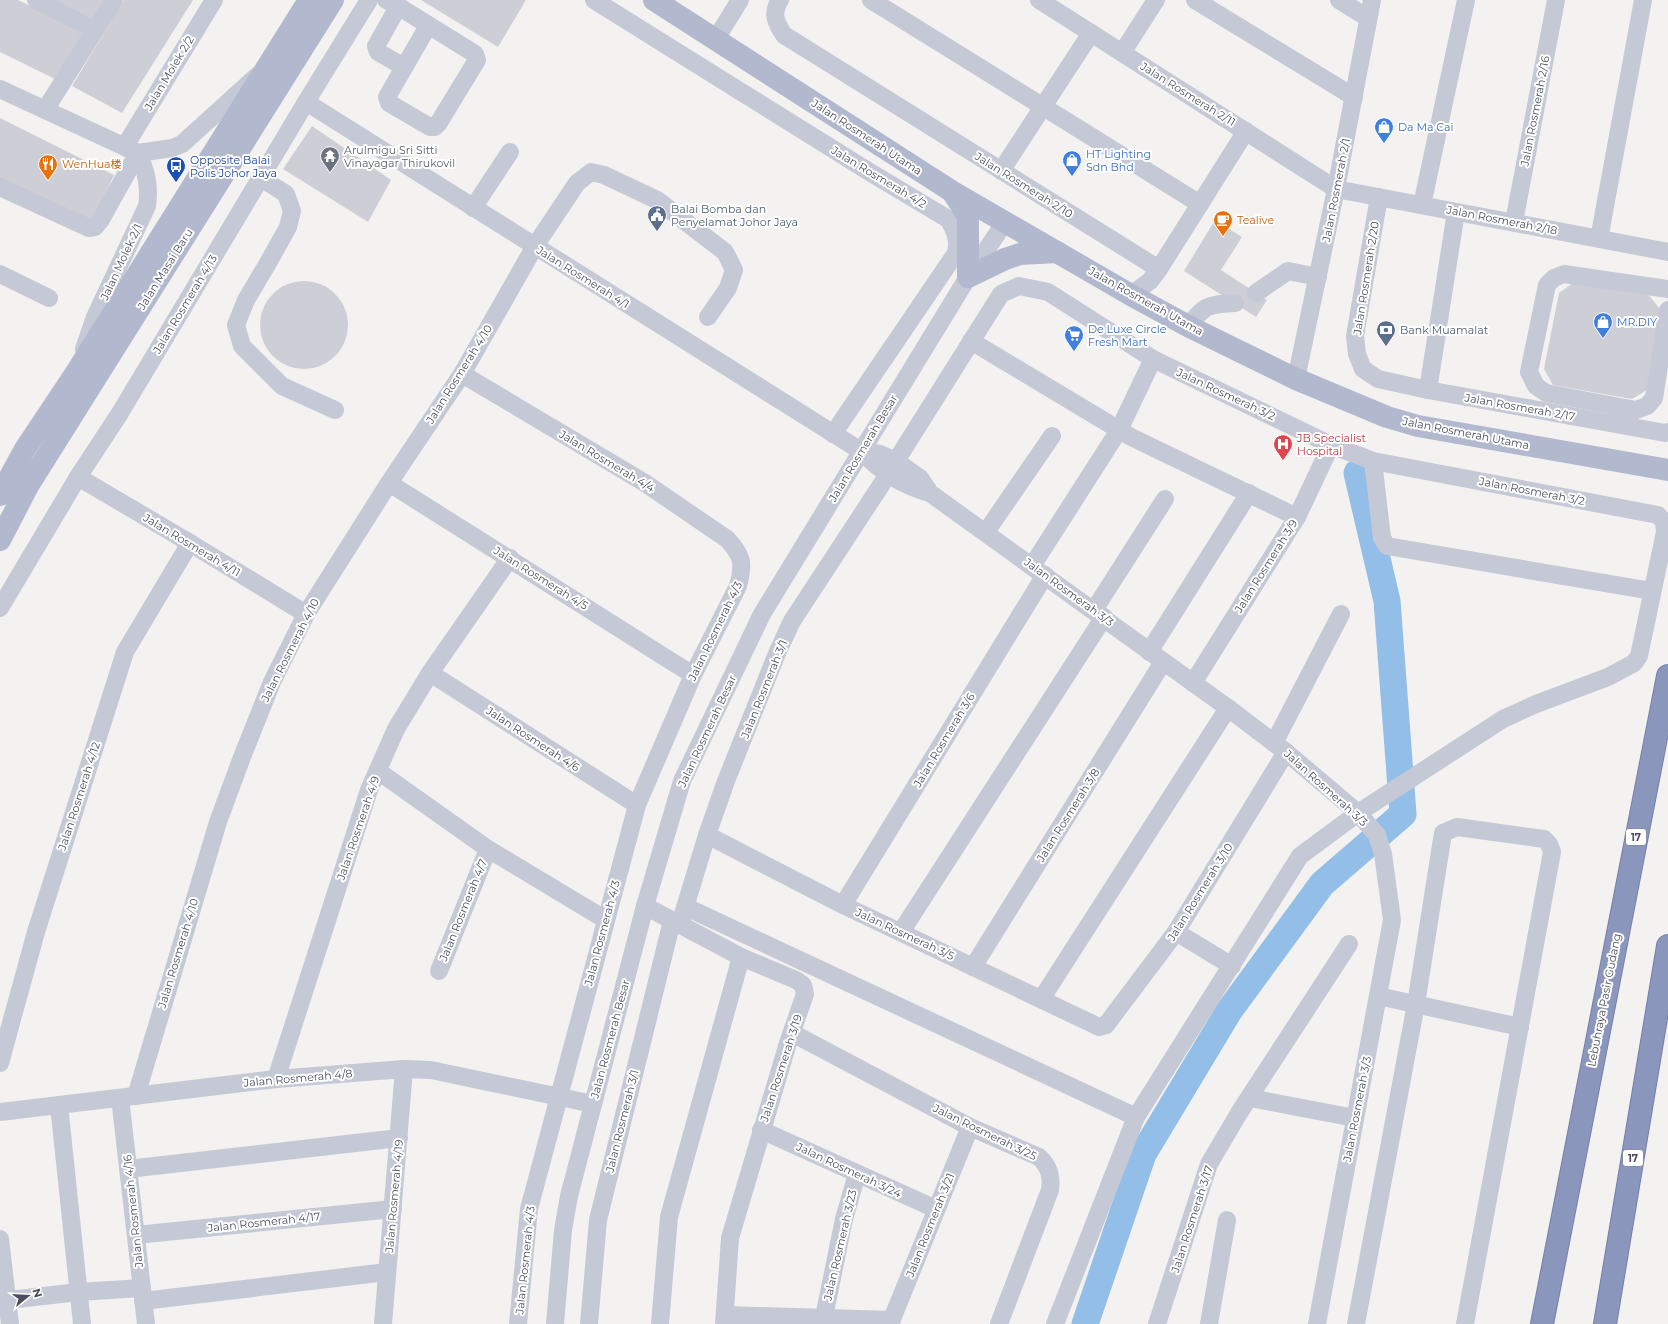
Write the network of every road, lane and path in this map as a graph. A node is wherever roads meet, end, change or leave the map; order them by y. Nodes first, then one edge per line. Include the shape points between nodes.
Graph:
1 (36, 0) edge
2 (114, 0) edge
3 (214, 0) edge
4 (309, 0) edge
5 (333, 0) edge
6 (369, 0) edge
7 (594, 0) edge
8 (654, 0) edge
9 (740, 0) edge
10 (780, 0) edge
11 (871, 0) edge
12 (1039, 0) edge
13 (1156, 0) edge
14 (1195, 0) edge
15 (1339, 0) edge
16 (1372, 0) edge
17 (1466, 0) edge
18 (1556, 0) edge
19 (1643, 0) edge
20 (393, 2) edge
21 (1368, 18) junction
22 (428, 26) junction
23 (95, 30) junction
24 (1091, 33) junction
25 (716, 39) junction
26 (1122, 53) junction
27 (269, 65) junction
28 (404, 67) junction
29 (0, 89) edge
30 (1354, 97) junction
31 (306, 102) junction
32 (1043, 106) junction
33 (45, 110) junction
34 (1246, 131) junction
35 (131, 150) junction
36 (510, 152) dead end
37 (1001, 171) junction
38 (261, 178) junction
39 (0, 187) edge
40 (1336, 189) junction
41 (952, 192) junction
42 (1380, 197) junction
43 (1200, 204) junction
44 (1422, 205) junction
45 (474, 208) junction
46 (1456, 212) junction
47 (1005, 222) junction
48 (1514, 222) junction
49 (1599, 239) junction
50 (534, 246) junction
51 (1057, 252) junction
52 (1668, 252) edge
53 (1159, 269) junction
54 (0, 274) edge
55 (968, 277) junction
56 (1318, 277) junction
57 (1668, 289) edge
58 (1256, 293) dead end
59 (1131, 295) junction
60 (49, 298) dead end
61 (1235, 303) dead end
62 (1668, 310) edge
63 (708, 317) dead end
64 (1188, 326) junction
65 (971, 341) junction
66 (1153, 360) junction
67 (76, 371) junction
68 (462, 374) junction
69 (1373, 376) joint
70 (1296, 379) junction
71 (1428, 390) junction
72 (335, 410) dead end
73 (1119, 430) junction
74 (1668, 432) edge
75 (833, 434) junction
76 (1052, 436) dead end
77 (1331, 445) junction
78 (861, 451) junction
79 (1373, 461) junction
80 (892, 467) junction
81 (1668, 470) edge
82 (78, 477) junction
83 (389, 483) junction
84 (1249, 493) junction
85 (0, 495) edge
86 (1165, 499) dead end
87 (1297, 517) junction
88 (986, 532) junction
89 (0, 540) edge
90 (190, 543) junction
91 (510, 558) junction
92 (742, 560) joint
93 (1038, 570) junction
94 (1652, 591) junction
95 (0, 608) edge
96 (1099, 613) junction
97 (306, 614) junction
98 (1341, 614) dead end
99 (1156, 657) junction
100 (430, 673) junction
101 (693, 675) junction
102 (1668, 676) edge
103 (1193, 684) junction
104 (1228, 708) junction
105 (1280, 748) junction
106 (378, 771) junction
107 (637, 805) junction
108 (1358, 814) junction
109 (707, 835) junction
110 (488, 849) junction
111 (843, 905) junction
112 (645, 906) junction
113 (686, 907) junction
114 (606, 920) junction
115 (676, 923) junction
116 (901, 932) junction
117 (1176, 932) junction
118 (1349, 944) dead end
119 (1668, 946) edge
120 (740, 957) junction
121 (1232, 966) junction
122 (973, 967) junction
123 (438, 971) dead end
124 (1378, 996) junction
125 (1042, 998) junction
126 (1416, 1004) junction
127 (1106, 1025) joint
128 (1520, 1027) junction
129 (792, 1033) junction
130 (0, 1063) edge
131 (404, 1069) junction
132 (276, 1079) junction
133 (559, 1096) junction
134 (128, 1097) junction
135 (1250, 1098) junction
136 (593, 1104) junction
137 (59, 1105) junction
138 (0, 1112) edge
139 (1136, 1117) junction
140 (1355, 1118) junction
141 (970, 1126) junction
142 (762, 1130) junction
143 (399, 1138) junction
144 (128, 1169) junction
145 (858, 1174) junction
146 (393, 1209) junction
147 (936, 1209) junction
148 (1227, 1220) dead end
149 (136, 1235) junction
150 (0, 1239) edge
151 (387, 1272) junction
152 (1551, 1272) junction
153 (78, 1292) junction
154 (142, 1294) junction
155 (3, 1301) edge
156 (824, 1317) junction
157 (724, 1320) edge
158 (891, 1322) edge
159 (10, 1324) edge
160 (82, 1324) edge
161 (146, 1324) edge
162 (383, 1324) edge
163 (518, 1324) edge
164 (555, 1324) edge
165 (589, 1324) edge
166 (660, 1324) edge
167 (999, 1324) edge
168 (1055, 1324) edge
169 (1157, 1324) edge
170 (1210, 1324) edge
171 (1317, 1324) edge
172 (1356, 1324) edge
173 (1465, 1324) edge
174 (1542, 1324) edge
175 (1550, 1324) edge
176 (1605, 1324) edge

1 - 23 street
2 - 23 street
3 - 35 street, Jalan Molek 2/2
4 - 27 main road, Jalan Masai Baru
5 - 89 main road, Jalan Masai Baru via 28,486
6 - 31 street, Jalan Rosmerah 4/13
7 - 75 street, Jalan Rosmerah 4/2 via 948,219 955,229 958,244 956,252
8 - 25 main road, Jalan Rosmerah Utama
9 - 25 street
10 - 37 street, Jalan Rosmerah 2/10 via 775,7 775,21 784,35
11 - 32 street
12 - 24 street, Jalan Rosmerah 2/11
13 - 26 street
14 - 30 street
15 - 21 street
16 - 21 street, Jalan Rosmerah 2/1
17 - 44 street
18 - 48 street, Jalan Rosmerah 2/16
19 - 49 street
20 - 22 street
20 - 28 street via 376,46 378,52
21 - 30 street, Jalan Rosmerah 2/1
22 - 28 street
22 - 28 street via 477,57 435,127 430,127 388,100 387,97
23 - 33 street
24 - 26 street, Jalan Rosmerah 2/11
24 - 32 street
25 - 41 main road, Jalan Rosmerah Utama
26 - 34 street, Jalan Rosmerah 2/11
27 - 35 street via 182,144 172,148
27 - 67 main road, Jalan Masai Baru
29 - 33 street
30 - 40 street, Jalan Rosmerah 2/1
31 - 38 street, Jalan Rosmerah 4/13
31 - 45 street, Jalan Rosmerah 4/1
32 - 37 street
32 - 43 street
33 - 35 street
34 - 40 street, Jalan Rosmerah 2/11
34 - 43 street
35 - 39 street, Jalan Molek 2/2 via 95,227 89,228
35 - 67 street, Jalan Molek 2/1 via 145,168 149,192 147,206 95,318
36 - 45 street
37 - 53 street, Jalan Rosmerah 2/10
38 - 72 street via 286,194 292,211 288,226 246,300 236,325 242,346 282,386
38 - 82 street, Jalan Rosmerah 4/13 via 120,414
40 - 42 street, Jalan Rosmerah 2/18
40 - 56 street, Jalan Rosmerah 2/1
41 - 47 main road, Jalan Rosmerah Utama
41 - 55 main road via 968,216
42 - 44 street, Jalan Rosmerah 2/18
42 - 69 street, Jalan Rosmerah 2/20 via 1355,336 1357,354 1363,370
43 - 53 street
44 - 46 street, Jalan Rosmerah 2/18
45 - 50 street, Jalan Rosmerah 4/1
46 - 48 street, Jalan Rosmerah 2/18
46 - 71 street
47 - 51 main road, Jalan Rosmerah Utama
47 - 55 street, Jalan Rosmerah Besar
48 - 49 street, Jalan Rosmerah 2/18
49 - 52 street, Jalan Rosmerah 2/18
50 - 63 street, Jalan Rosmerah 4/10 via 577,182 591,172 604,175 657,200 725,252 734,270 728,288
50 - 68 street, Jalan Rosmerah 4/10
50 - 75 street, Jalan Rosmerah 4/1
51 - 55 main road via 1020,254
51 - 59 main road, Jalan Rosmerah Utama
53 - 59 street via 1150,282
54 - 60 street
55 - 78 street, Jalan Rosmerah Besar
56 - 58 street via 1288,271
56 - 70 street, Jalan Rosmerah 2/1
57 - 62 street via 1564,274 1554,278 1548,285 1529,372 1536,386 1546,393 1636,410 1647,406 1654,398
59 - 64 main road, Jalan Rosmerah Utama
61 - 64 street via 1204,308
64 - 70 main road, Jalan Rosmerah Utama
65 - 66 street, Jalan Rosmerah 3/2 via 1001,294 1019,286 1048,292
65 - 73 street
65 - 80 street, Jalan Rosmerah 3/2
66 - 73 street, Jalan Rosmerah 3/6
66 - 77 street, Jalan Rosmerah 3/2
67 - 85 main road, Jalan Masai Baru via 25,449
68 - 83 street, Jalan Rosmerah 4/10
68 - 92 street, Jalan Rosmerah 4/4 via 645,483 727,539 736,548
69 - 71 street, Jalan Rosmerah 2/17
70 - 81 main road, Jalan Rosmerah Utama via 1387,417 1418,426
71 - 74 street, Jalan Rosmerah 2/17
73 - 84 street
73 - 93 street, Jalan Rosmerah 3/6
75 - 78 street, Jalan Rosmerah 4/1
76 - 88 street
77 - 79 street, Jalan Rosmerah 3/2
77 - 87 street, Jalan Rosmerah 3/9
78 - 80 street, Jalan Rosmerah 3/3 via 880,454
78 - 112 street, Jalan Rosmerah Besar via 762,614 682,782
79 - 94 street via 1382,538 1387,546
79 - 94 street, Jalan Rosmerah 3/2 via 1658,515 1664,522 1666,532
80 - 88 street, Jalan Rosmerah 3/3 via 920,478 930,493
80 - 109 street, Jalan Rosmerah 3/1 via 792,621
82 - 90 street, Jalan Rosmerah 4/11
82 - 95 street, Jalan Rosmerah 4/13
83 - 91 street, Jalan Rosmerah 4/5
83 - 97 street, Jalan Rosmerah 4/10
84 - 87 street
84 - 99 street, Jalan Rosmerah 3/8
86 - 96 street
87 - 103 street, Jalan Rosmerah 3/9
88 - 93 street, Jalan Rosmerah 3/3
90 - 97 street, Jalan Rosmerah 4/11
90 - 130 street, Jalan Rosmerah 4/12 via 125,652 36,932
91 - 100 street, Jalan Rosmerah 4/9
91 - 101 street, Jalan Rosmerah 4/5
92 - 101 street, Jalan Rosmerah 4/3 via 738,586
93 - 96 street, Jalan Rosmerah 3/3
93 - 111 street, Jalan Rosmerah 3/6
94 - 108 street via 1639,656 1634,663 1608,677 1503,718
96 - 99 street, Jalan Rosmerah 3/3
96 - 116 street
97 - 134 street, Jalan Rosmerah 4/10 via 272,682 218,822
98 - 105 street, Jalan Rosmerah 3/10
99 - 103 street, Jalan Rosmerah 3/3
99 - 122 street, Jalan Rosmerah 3/8
100 - 106 street, Jalan Rosmerah 4/9 via 396,729
100 - 107 street, Jalan Rosmerah 4/6
101 - 107 street, Jalan Rosmerah 4/3
102 - 152 highway, Lebuhraya Pasir Gudang / 17
103 - 104 street, Jalan Rosmerah 3/3
104 - 105 street, Jalan Rosmerah 3/3
104 - 125 street
105 - 108 street, Jalan Rosmerah 3/3
105 - 117 street, Jalan Rosmerah 3/10
106 - 110 street, Jalan Rosmerah 4/7
106 - 132 street, Jalan Rosmerah 4/9 via 369,790
107 - 114 street, Jalan Rosmerah 4/3
108 - 121 street via 1300,856
108 - 124 street, Jalan Rosmerah 3/3 via 1377,835 1383,854 1392,920
109 - 111 street, Jalan Rosmerah 3/5
109 - 113 street, Jalan Rosmerah 3/1
110 - 114 street, Jalan Rosmerah 4/7
110 - 123 street, Jalan Rosmerah 4/7
111 - 116 street, Jalan Rosmerah 3/5
112 - 115 street, Jalan Rosmerah 3/19
112 - 136 street, Jalan Rosmerah Besar
113 - 115 street, Jalan Rosmerah 3/1
113 - 139 street
114 - 133 street, Jalan Rosmerah 4/3
115 - 120 street, Jalan Rosmerah 3/19
115 - 165 street, Jalan Rosmerah 3/1 via 598,1220
116 - 122 street, Jalan Rosmerah 3/5
117 - 121 street
117 - 127 street, Jalan Rosmerah 3/10
118 - 135 street, Jalan Rosmerah 3/17
119 - 176 highway, 17
120 - 129 street, Jalan Rosmerah 3/19 via 803,985 805,994
120 - 166 street via 669,1217
121 - 139 street
122 - 125 street, Jalan Rosmerah 3/5
124 - 126 street
124 - 140 street, Jalan Rosmerah 3/3
125 - 127 street, Jalan Rosmerah 3/5 via 1099,1027
126 - 128 street
126 - 128 street via 1443,833 1457,827 1544,839 1550,844 1552,852
126 - 172 street
128 - 173 street
129 - 141 street, Jalan Rosmerah 3/25
129 - 142 street, Jalan Rosmerah 3/19
131 - 132 street, Jalan Rosmerah 4/8
131 - 133 street, Jalan Rosmerah 4/8 via 431,1070
131 - 143 street, Jalan Rosmerah 4/19
132 - 134 street, Jalan Rosmerah 4/8
133 - 136 street, Jalan Rosmerah 4/8
133 - 163 street, Jalan Rosmerah 4/3 via 529,1209
134 - 137 street, Jalan Rosmerah 4/8
134 - 144 street, Jalan Rosmerah 4/16
135 - 140 street
135 - 169 street, Jalan Rosmerah 3/17 via 1209,1164
136 - 164 street, Jalan Rosmerah Besar via 569,1196 563,1230
137 - 138 street, Jalan Rosmerah 4/8
137 - 153 street
139 - 168 street
140 - 171 street, Jalan Rosmerah 3/3
141 - 147 street, Jalan Rosmerah 3/21
141 - 167 street, Jalan Rosmerah 3/25 via 1039,1156 1046,1163 1052,1181
142 - 145 street, Jalan Rosmerah 3/24
142 - 157 street, Jalan Rosmerah 3/19 via 730,1238
143 - 144 street
143 - 146 street, Jalan Rosmerah 4/19
144 - 149 street, Jalan Rosmerah 4/16
145 - 147 street, Jalan Rosmerah 3/24
145 - 156 street, Jalan Rosmerah 3/23 via 844,1219
146 - 149 street, Jalan Rosmerah 4/17
146 - 151 street, Jalan Rosmerah 4/19
147 - 158 street, Jalan Rosmerah 3/21
148 - 170 street
149 - 154 street, Jalan Rosmerah 4/16
150 - 155 street
151 - 154 street
151 - 162 street, Jalan Rosmerah 4/19
152 - 174 highway, Lebuhraya Pasir Gudang / 17
152 - 175 highway
153 - 154 street
153 - 155 street
153 - 160 street
154 - 161 street, Jalan Rosmerah 4/16
155 - 159 street
156 - 157 street
156 - 158 street

